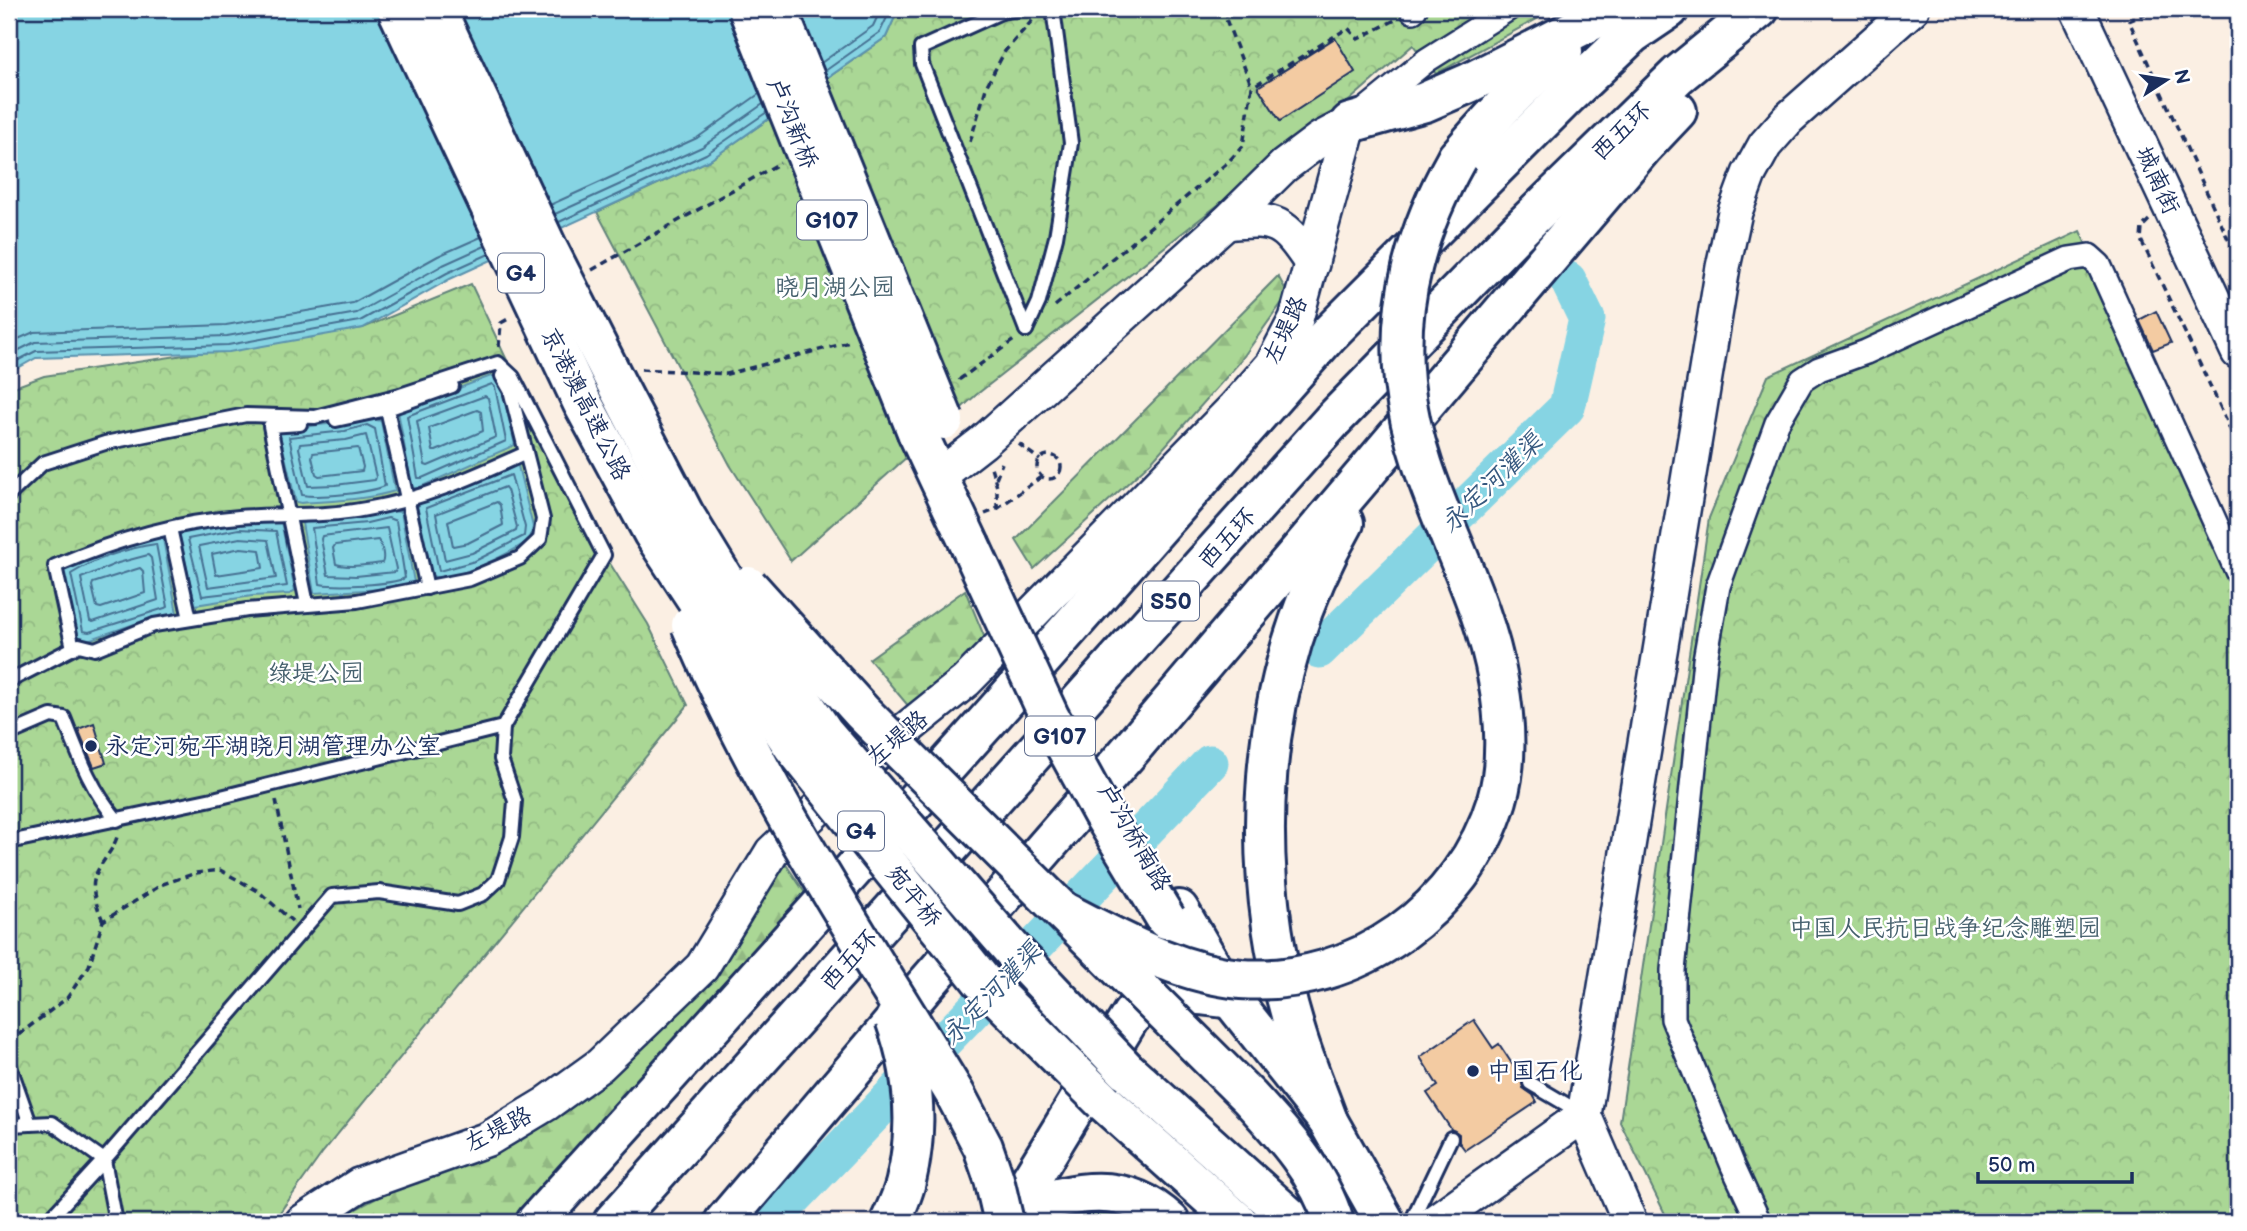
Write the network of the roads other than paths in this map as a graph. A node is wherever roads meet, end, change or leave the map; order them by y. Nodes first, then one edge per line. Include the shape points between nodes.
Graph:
1 (397, 9) edge
2 (436, 9) edge
3 (748, 9) edge
4 (777, 9) edge
5 (1018, 9) edge
6 (1053, 9) edge
7 (1508, 9) edge
8 (1616, 9) edge
9 (1669, 9) edge
10 (1759, 9) edge
11 (1776, 9) edge
12 (1912, 9) edge
13 (2077, 9) edge
14 (1002, 11) edge
15 (1350, 123) junction
16 (1226, 223) junction
17 (1312, 264) junction
18 (2238, 352) edge
19 (387, 409) junction
20 (931, 426) junction
21 (526, 453) junction
22 (1383, 453) junction
23 (979, 456) junction
24 (9, 495) edge
25 (407, 500) junction
26 (288, 515) junction
27 (668, 524) junction
28 (170, 528) junction
29 (2238, 573) edge
30 (427, 588) junction
31 (307, 604) junction
32 (190, 619) junction
33 (73, 648) junction
34 (9, 681) edge
35 (503, 727) junction
36 (9, 734) edge
37 (117, 820) junction
38 (9, 842) edge
39 (1062, 911) junction
40 (1172, 915) junction
41 (874, 961) junction
42 (1231, 999) junction
43 (1132, 1014) junction
44 (9, 1064) edge
45 (1530, 1083) dead end
46 (1584, 1115) junction
47 (1328, 1121) junction
48 (30, 1124) junction
49 (9, 1125) edge
50 (1451, 1138) dead end
51 (104, 1160) junction
52 (1007, 1218) edge
53 (47, 1222) edge
54 (116, 1222) edge
55 (302, 1222) edge
56 (536, 1222) edge
57 (614, 1222) edge
58 (724, 1222) edge
59 (890, 1222) edge
60 (1170, 1222) edge
61 (1238, 1222) edge
62 (1295, 1222) edge
63 (1334, 1222) edge
64 (1385, 1222) edge
65 (1411, 1222) edge
66 (1434, 1222) edge
67 (1630, 1222) edge
68 (1759, 1222) edge

1 - 27 highway, 京港澳高速公路 / G4, bridge via 582,402
2 - 27 highway, 京港澳高速公路 / G4, bridge via 548,249
3 - 20 highway, 卢沟新桥 / G107, bridge
4 - 20 highway, 卢沟新桥 / G107, bridge
5 - 14 lane
6 - 14 lane via 1071,143 1056,237 1040,302 1026,330 922,64 921,48
7 - 15 street via 1427,60
8 - 15 highway via 1425,102
8 - 39 highway, bridge via 1517,90 1457,158 1418,242 1406,295 1402,338 1411,427 1487,635 1503,718 1498,797 1469,863 1423,917 1382,946 1343,964 1272,979 1199,973 1161,960
9 - 56 highway, S50 via 1632,34 1329,334
10 - 57 highway, 西五环 / S50 via 1678,75 1332,421
11 - 22 highway via 1642,148
12 - 46 street via 1765,145 1735,212
13 - 18 street, 城南街
15 - 16 street via 1284,166
15 - 17 street, 左堤路
16 - 17 street via 1255,219 1282,226
16 - 23 street
17 - 55 street, 左堤路 via 1296,318 1272,365 966,681 879,751 772,852 702,967 648,1021 600,1065 488,1139 359,1185
19 - 21 lane via 490,372 499,373 510,390
19 - 25 lane
19 - 26 lane via 331,421 270,426
20 - 23 highway, 卢沟桥南路 / G107
21 - 25 lane
21 - 30 lane via 543,519 540,539 520,558 470,579
22 - 47 highway via 1330,546 1298,620 1277,698 1266,775 1264,843 1281,972 1297,1036
22 - 58 highway
23 - 40 highway, 卢沟桥南路 / G107, bridge via 983,527 1049,716 1102,813
24 - 35 lane via 43,463 105,443 246,415 315,417 498,363 513,377 604,555
25 - 26 lane via 365,510
25 - 30 lane
26 - 28 lane via 237,517
26 - 31 lane
27 - 39 highway, bridge
27 - 41 highway, bridge via 703,654 760,769
27 - 61 highway, 宛平桥 / G4, bridge via 793,746 982,981 1104,1102
27 - 62 highway, 宛平桥 / G4, bridge via 754,629 824,733 1015,953 1126,1070
28 - 32 lane
28 - 33 lane via 92,550 55,566
29 - 68 street via 2099,265 2089,257 2069,259 1802,380 1777,423 1718,586 1705,660 1673,970 1673,1019
30 - 31 lane via 357,601
31 - 32 lane
32 - 33 lane via 154,625 95,649
33 - 34 lane
35 - 37 lane
35 - 51 lane via 501,759 514,801 512,837 498,880 483,894 458,904 379,892 332,896
36 - 37 lane via 51,716 64,718 99,799
37 - 38 lane
39 - 63 highway, bridge via 1288,1139 1312,1174
40 - 42 highway, 卢沟桥南路 / G107
40 - 43 highway, 卢沟桥南路 / G107 via 1160,979
41 - 52 highway, bridge via 983,1147
41 - 59 highway, bridge via 900,1032 912,1084 914,1138 906,1184
42 - 43 highway via 1179,995 1157,999
42 - 47 highway, 卢沟桥南路 / G107
43 - 52 highway, 卢沟桥南路 / G107
44 - 48 lane
45 - 46 lane
46 - 66 street
46 - 67 street
47 - 64 highway, 卢沟桥南路 / G107
48 - 49 lane
48 - 51 lane via 52,1124
50 - 65 lane
51 - 53 lane
51 - 54 lane
52 - 60 highway via 1064,1195 1102,1191 1135,1199

